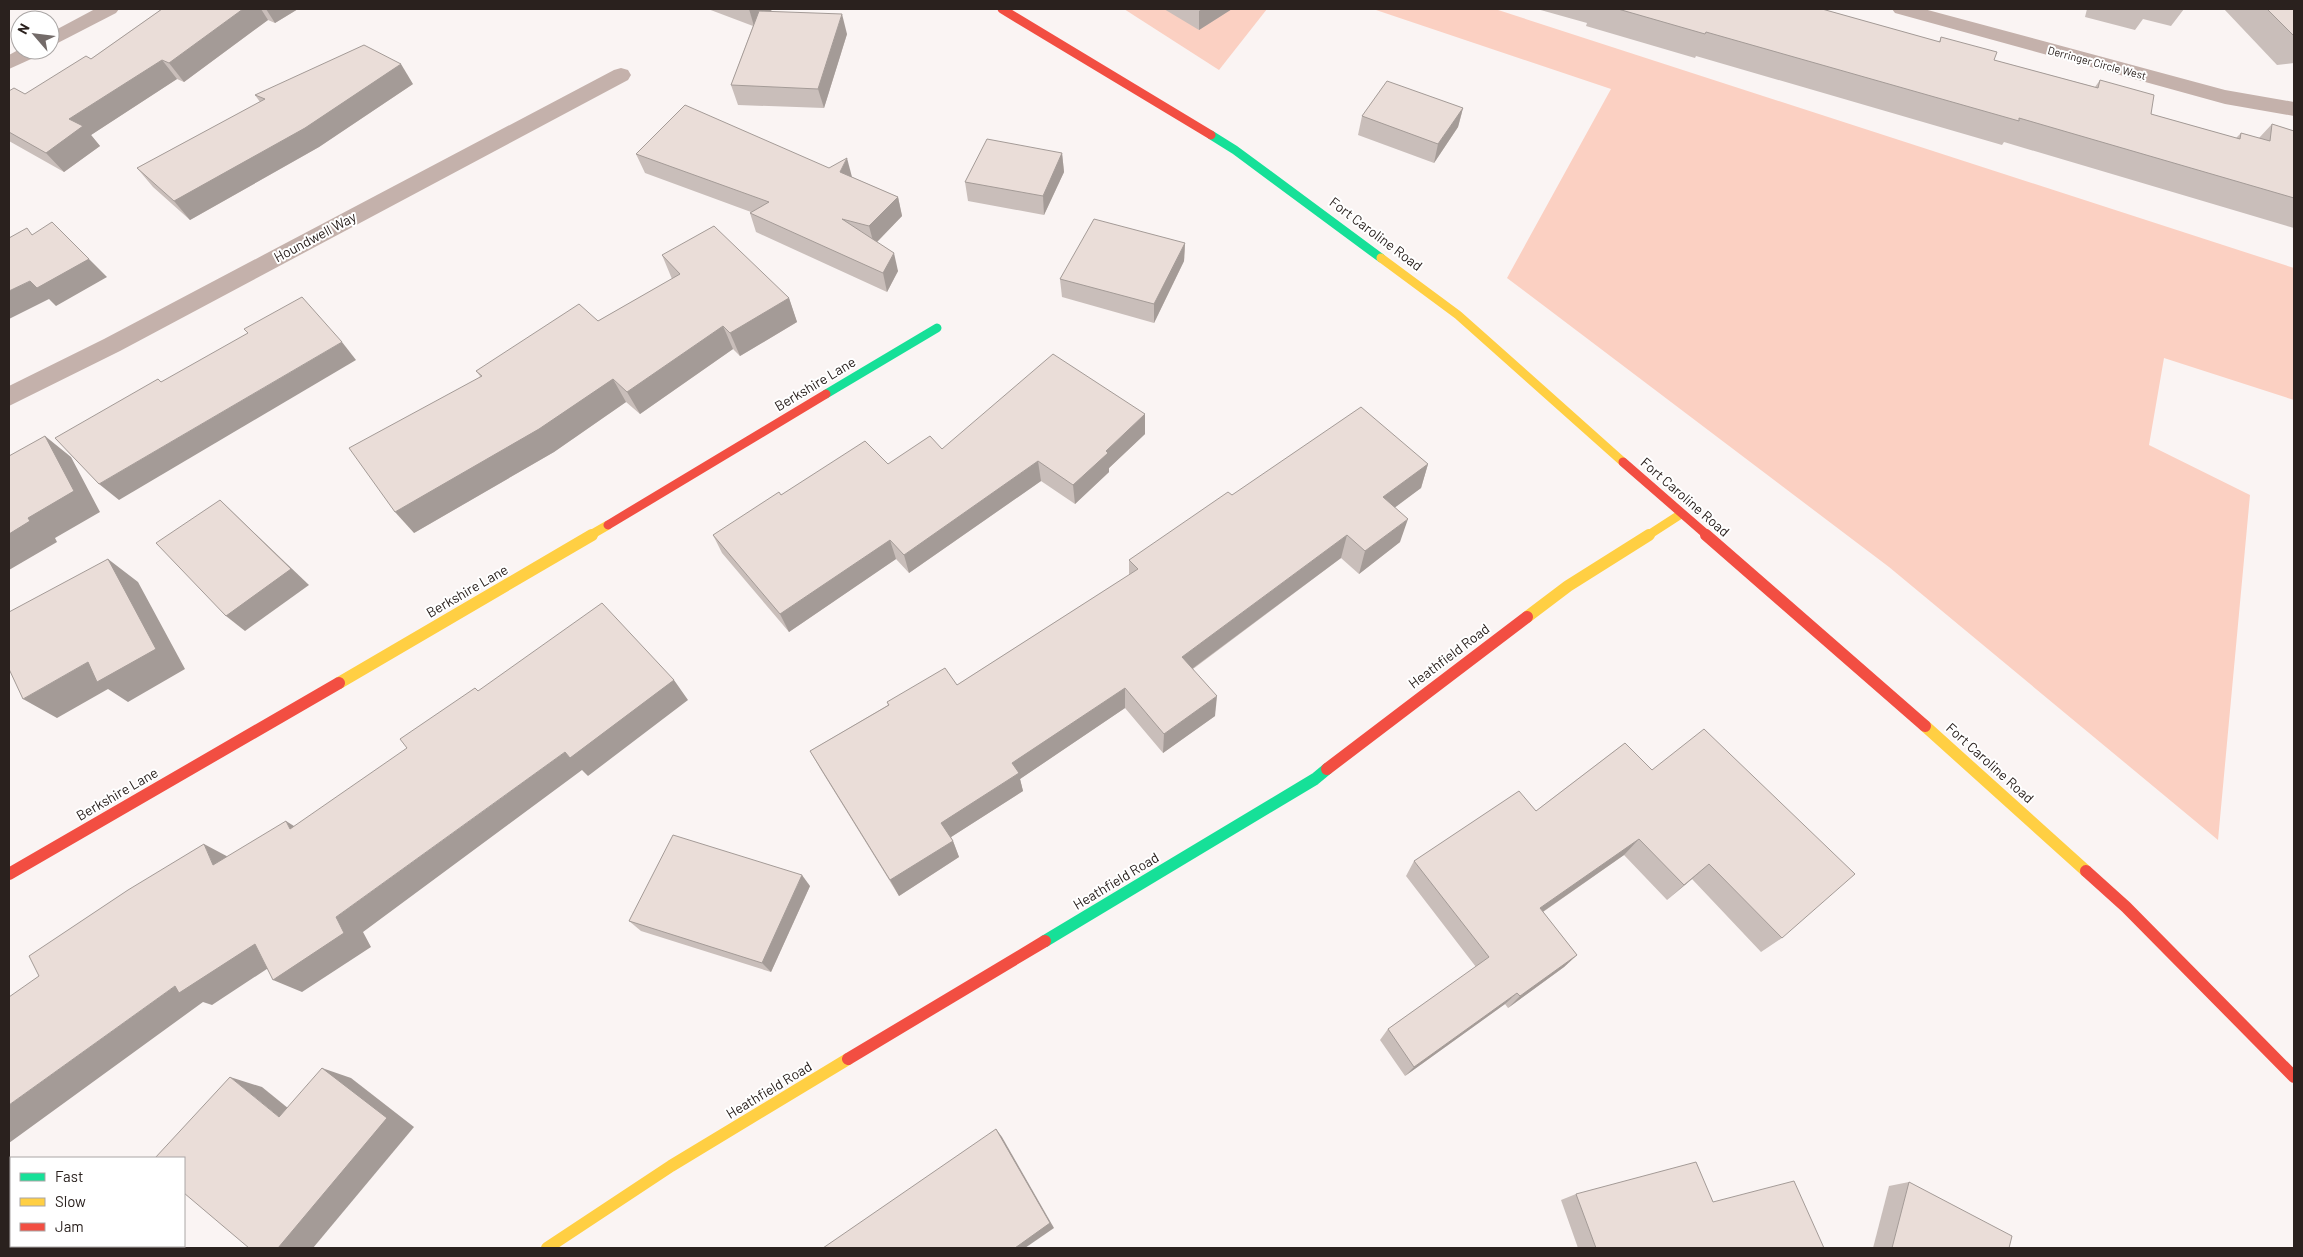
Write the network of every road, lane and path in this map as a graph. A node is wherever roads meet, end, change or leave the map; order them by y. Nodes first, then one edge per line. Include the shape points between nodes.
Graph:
1 (109, 9) edge
2 (1002, 9) edge
3 (1902, 9) edge
4 (60, 36) edge
5 (621, 75) dead end
6 (2294, 109) edge
7 (937, 328) dead end
8 (9, 396) edge
9 (1682, 514) junction
10 (9, 874) edge
11 (2294, 1076) edge
12 (547, 1248) edge

1 - 4 street
2 - 9 street, Fort Caroline Road via 1235,150 1353,235 1458,315
3 - 6 street, Derringer Circle West via 2225,97
5 - 8 street, Houndwell Way via 112,345
7 - 10 street, Berkshire Lane via 548,560
9 - 11 street, Fort Caroline Road via 1978,772 2126,907
9 - 12 street, Heathfield Road via 1560,592 1460,665 1315,779 671,1166

